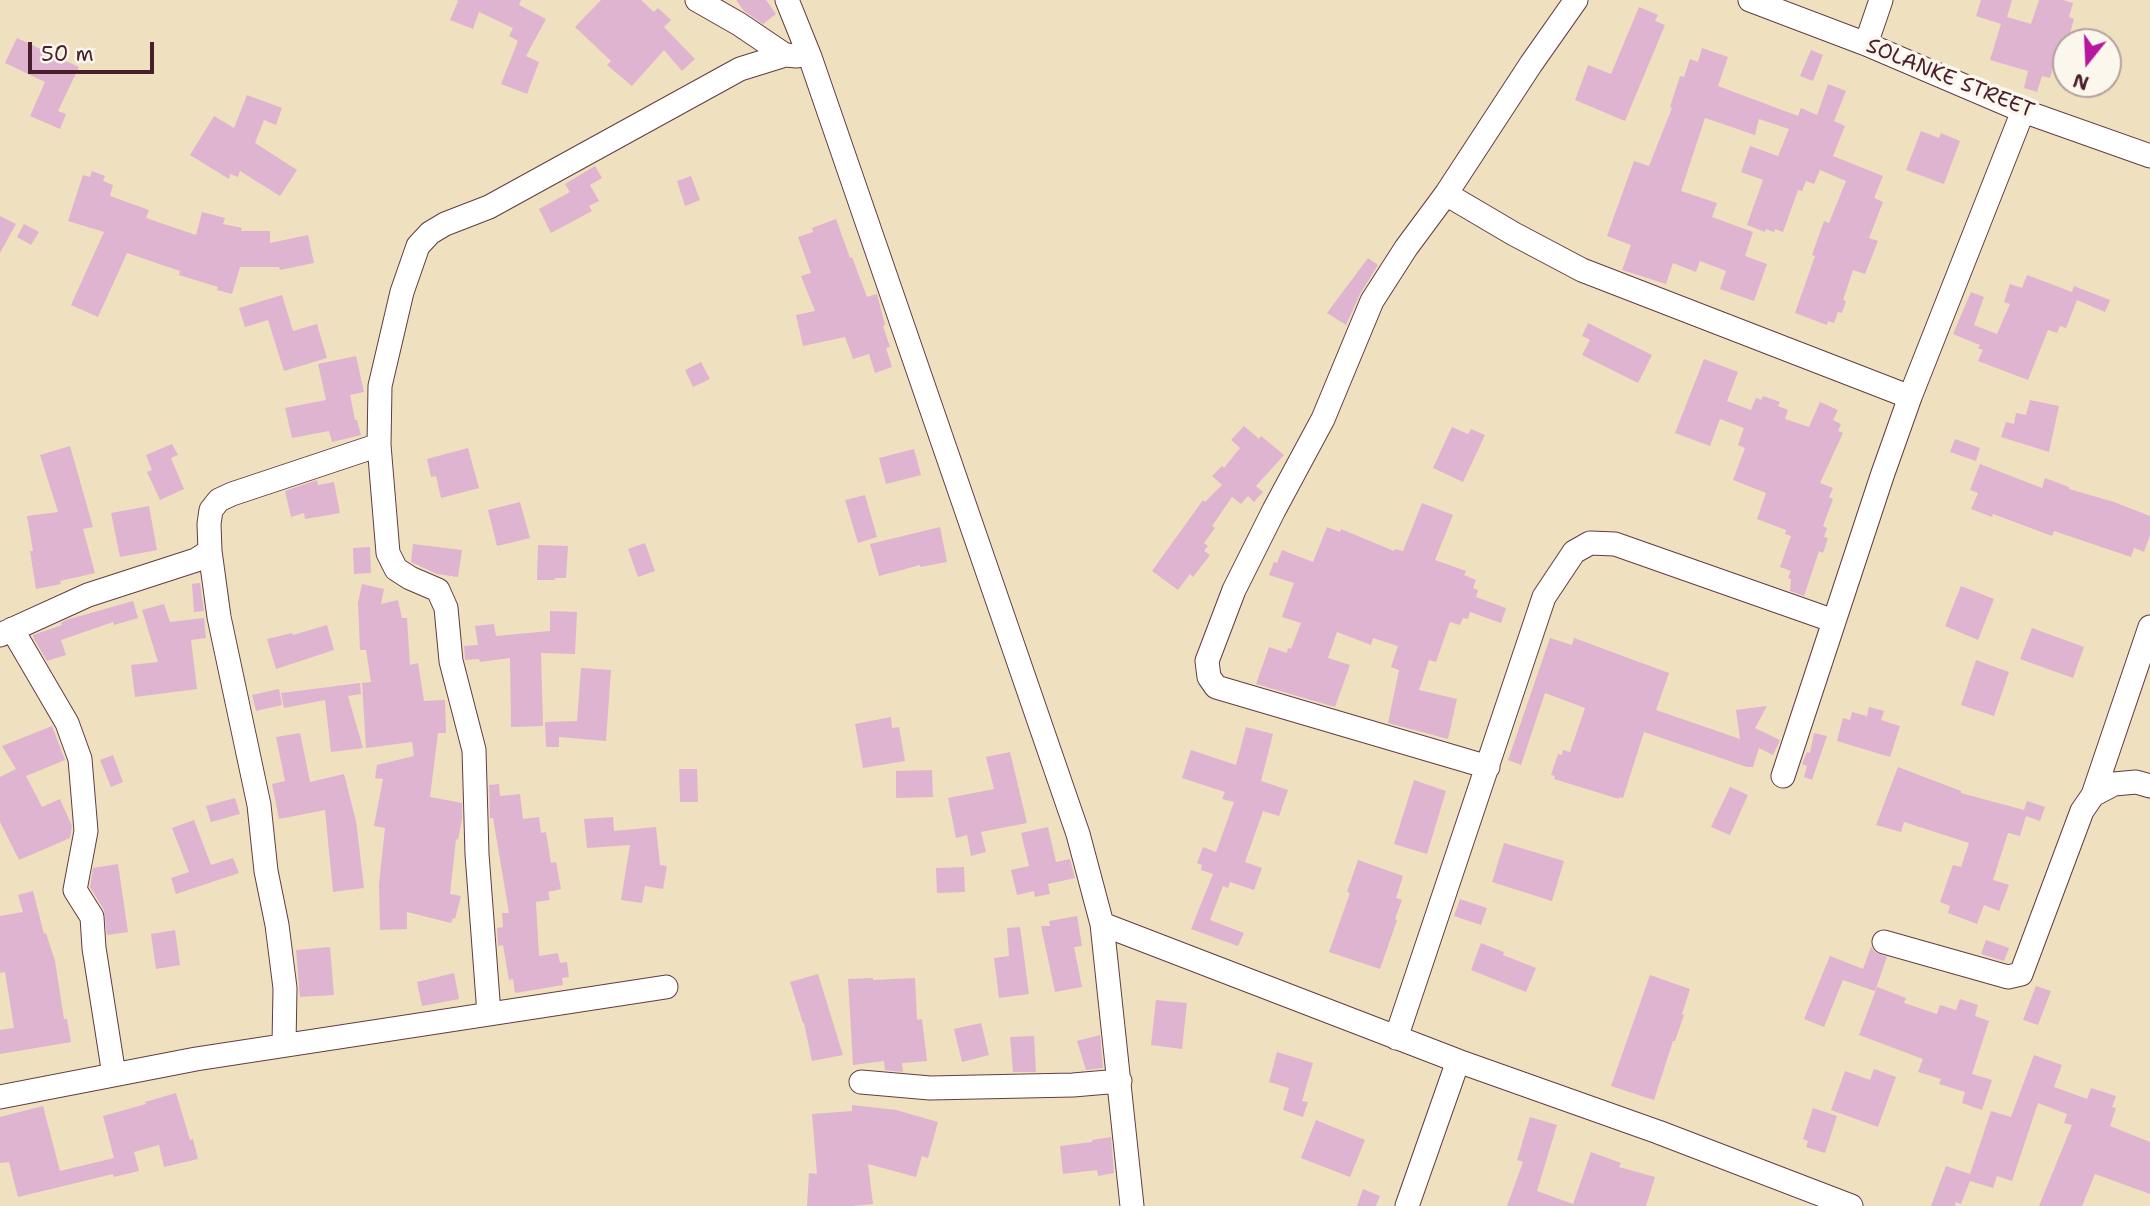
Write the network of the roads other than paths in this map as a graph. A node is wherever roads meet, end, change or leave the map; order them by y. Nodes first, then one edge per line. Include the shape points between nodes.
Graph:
1 (697, 0) edge
2 (787, 0) edge
3 (1576, 0) edge
4 (1750, 0) edge
5 (1881, 0) edge
6 (1866, 44) junction
7 (785, 55) junction
8 (810, 57) junction
9 (2023, 111) junction
10 (2150, 156) edge
11 (1446, 194) junction
12 (1910, 397) junction
13 (379, 445) junction
14 (211, 551) junction
15 (1834, 621) junction
16 (2150, 627) edge
17 (6, 632) edge
18 (1488, 767) junction
19 (1783, 776) dead end
20 (2150, 786) edge
21 (2093, 795) junction
22 (1102, 923) junction
23 (1884, 942) dead end
24 (666, 987) dead end
25 (489, 1014) junction
26 (1396, 1038) junction
27 (284, 1045) junction
28 (1458, 1061) junction
29 (114, 1074) junction
30 (1120, 1081) junction
31 (861, 1082) dead end
32 (0, 1097) edge
33 (1132, 1206) edge
34 (1407, 1206) edge
35 (1851, 1206) edge

1 - 7 street
2 - 8 street
3 - 11 street
4 - 6 street, SOLANKE STREET
5 - 6 street
6 - 9 street, SOLANKE STREET
7 - 8 street
7 - 13 street via 740,69 489,207 430,233 418,246 402,292 380,386
8 - 22 street via 1078,834
9 - 10 street, SOLANKE STREET
9 - 12 street
11 - 12 street via 1582,270
11 - 18 street via 1372,301 1322,419 1234,590 1208,661 1209,677 1216,687
12 - 15 street
13 - 14 street via 219,500 211,510
13 - 25 street via 388,552 396,569 438,590 446,608 451,661 474,750
14 - 17 street via 196,561 88,595
14 - 27 street via 219,617 259,805 277,925 285,988
15 - 18 street via 1638,551 1591,543 1574,552 1544,597
15 - 19 street
16 - 21 street
17 - 29 street via 67,723 80,759 86,831 75,890 92,916
18 - 26 street
20 - 21 street via 2114,784
21 - 23 street via 2082,811 2021,974 2008,976
22 - 26 street
22 - 30 street
24 - 25 street
25 - 27 street
26 - 28 street
27 - 29 street
28 - 34 street
28 - 35 street
29 - 32 street
30 - 31 street via 930,1088
30 - 33 street

